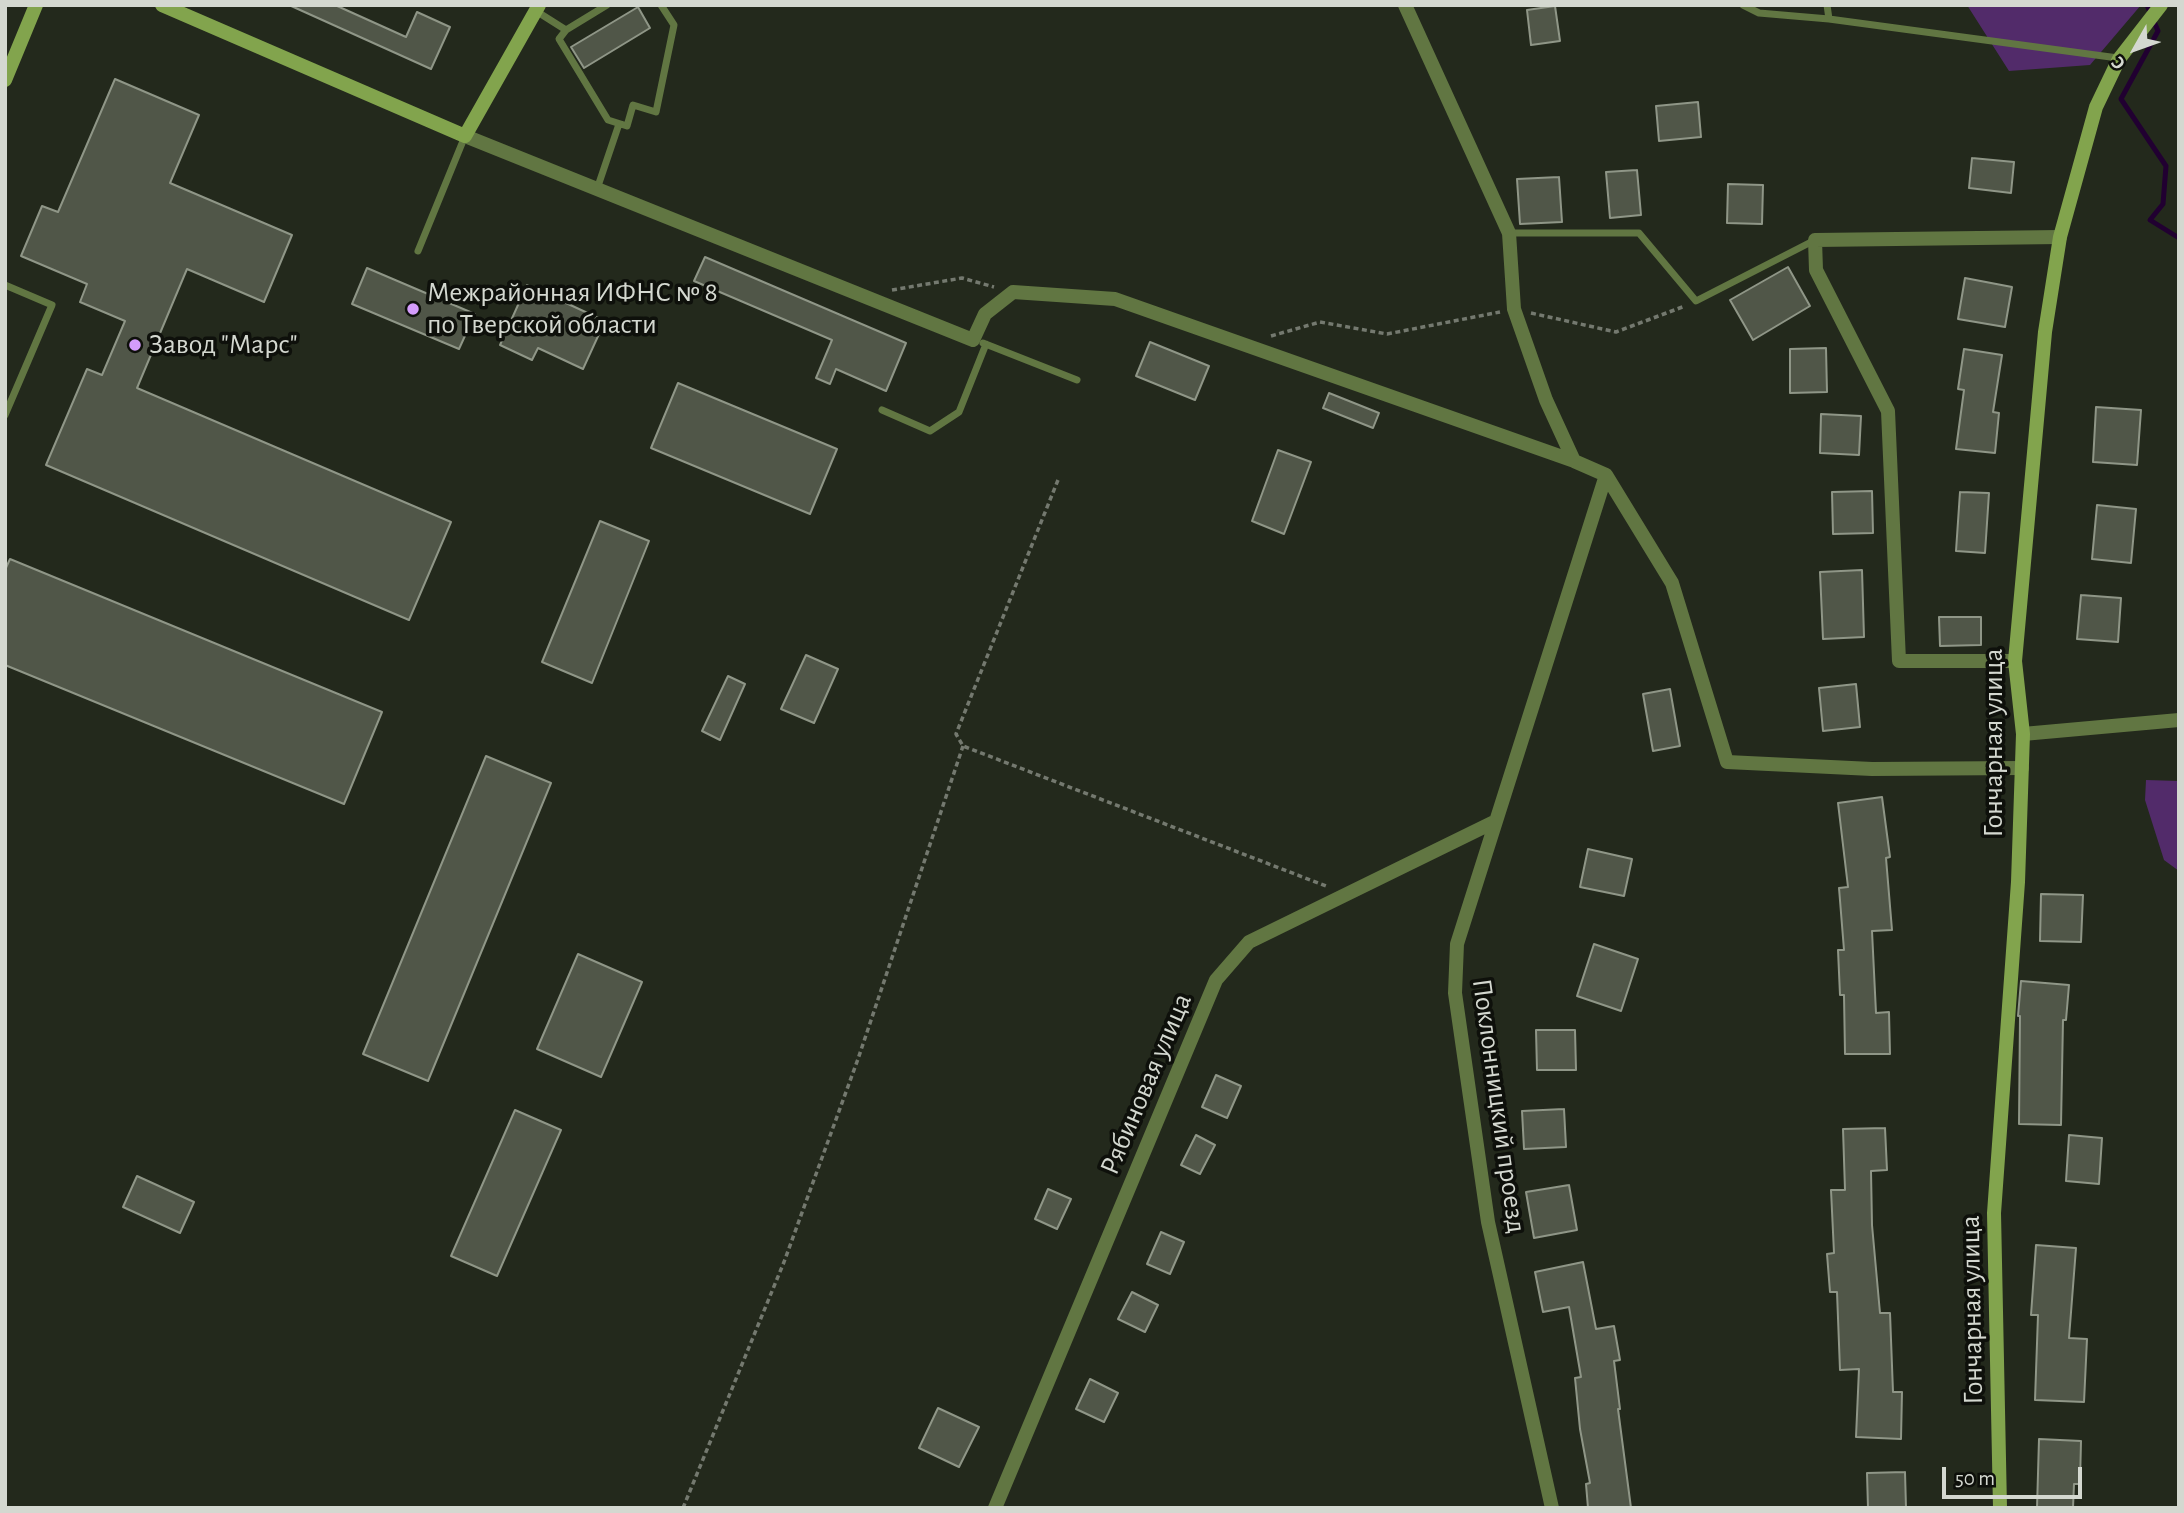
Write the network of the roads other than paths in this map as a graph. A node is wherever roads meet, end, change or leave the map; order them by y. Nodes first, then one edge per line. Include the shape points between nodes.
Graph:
1 (36, 5) edge
2 (162, 5) edge
3 (607, 5) edge
4 (662, 5) edge
5 (1405, 5) edge
6 (1743, 5) edge
7 (1827, 5) edge
8 (2161, 5) edge
9 (538, 8) edge
10 (1829, 19) junction
11 (566, 30) junction
12 (2119, 59) junction
13 (5, 79) edge
14 (618, 124) junction
15 (465, 136) junction
16 (597, 189) junction
17 (1509, 233) junction
18 (2060, 237) junction
19 (1815, 240) junction
20 (418, 251) dead end
21 (5, 285) edge
22 (979, 342) junction
23 (1077, 380) dead end
24 (882, 410) dead end
25 (5, 415) edge
26 (1574, 461) junction
27 (1606, 475) junction
28 (2015, 661) junction
29 (2179, 720) edge
30 (2022, 734) junction
31 (2022, 768) junction
32 (1496, 821) junction
33 (995, 1508) edge
34 (1552, 1508) edge
35 (2000, 1508) edge

1 - 13 street
2 - 15 street
3 - 11 lane
4 - 14 lane via 674,24 656,112 633,106 627,126
5 - 17 street
6 - 10 lane via 1759,13
7 - 10 lane
8 - 12 street, Гончарная улица
9 - 11 lane
9 - 15 street
10 - 12 lane
11 - 14 lane via 559,40 608,120
12 - 18 street, Гончарная улица via 2096,107
14 - 16 lane
15 - 16 street
15 - 20 lane
16 - 22 street
17 - 19 lane via 1639,233 1696,301
17 - 26 street via 1514,309 1546,400
18 - 19 street
18 - 28 street, Гончарная улица via 2045,332
19 - 28 street via 1816,270 1888,411 1899,661
21 - 25 lane via 52,305
22 - 23 lane
22 - 24 lane via 959,412 930,430
22 - 26 street via 985,314 1013,292 1115,299
26 - 27 street
27 - 31 street via 1672,583 1727,762 1872,769
27 - 32 street, Поклонницкий проезд
28 - 30 street, Гончарная улица
29 - 30 street
30 - 31 street, Гончарная улица
31 - 35 street, Гончарная улица via 1994,1213
32 - 33 street, Рябиновая улица via 1249,942 1216,980
32 - 34 street, Поклонницкий проезд via 1457,944 1455,993 1488,1222

